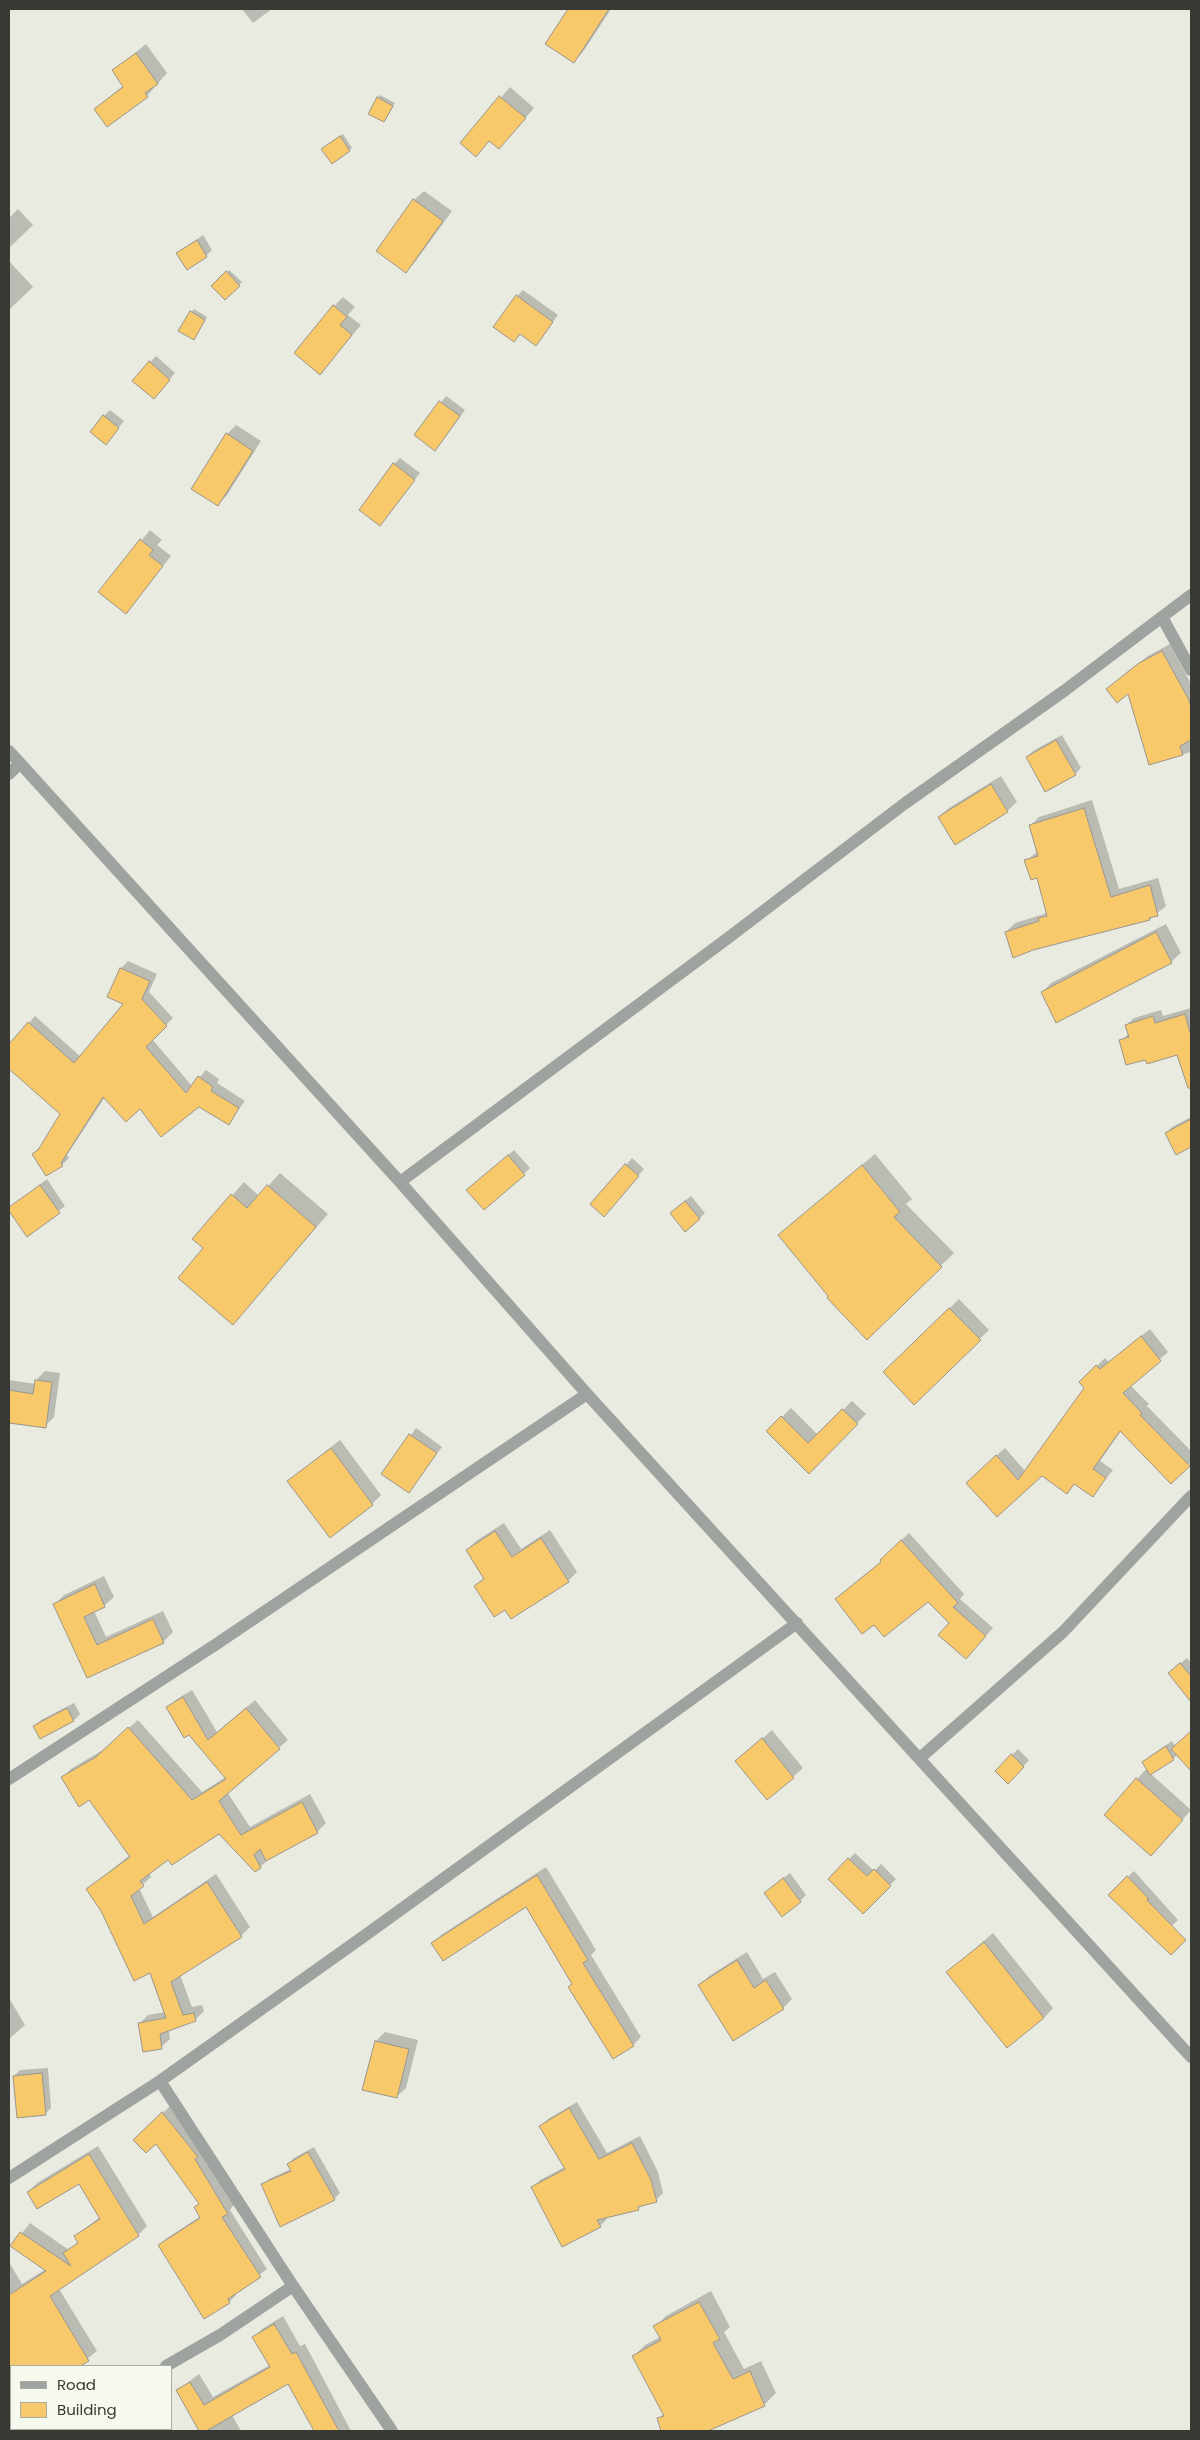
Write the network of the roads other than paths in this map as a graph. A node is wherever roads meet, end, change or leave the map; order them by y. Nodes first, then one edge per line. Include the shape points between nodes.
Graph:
1 (1191, 595) edge
2 (1162, 616) junction
3 (1191, 670) edge
4 (9, 751) edge
5 (20, 763) junction
6 (9, 774) edge
7 (400, 1182) junction
8 (587, 1394) junction
9 (1191, 1496) edge
10 (797, 1623) junction
11 (920, 1758) junction
12 (9, 1779) edge
13 (1191, 2057) edge
14 (160, 2081) junction
15 (9, 2178) edge
16 (293, 2286) junction
17 (168, 2365) edge
18 (392, 2431) edge

1 - 2 street
2 - 3 street
2 - 7 street via 1064,691 904,804
4 - 5 street
5 - 6 street
5 - 7 street
7 - 8 street
8 - 10 street
8 - 12 street via 218,1643
9 - 11 street via 1063,1632
10 - 11 street
10 - 14 street
11 - 13 street
14 - 15 street
14 - 16 street
16 - 17 street via 220,2335
16 - 18 street

